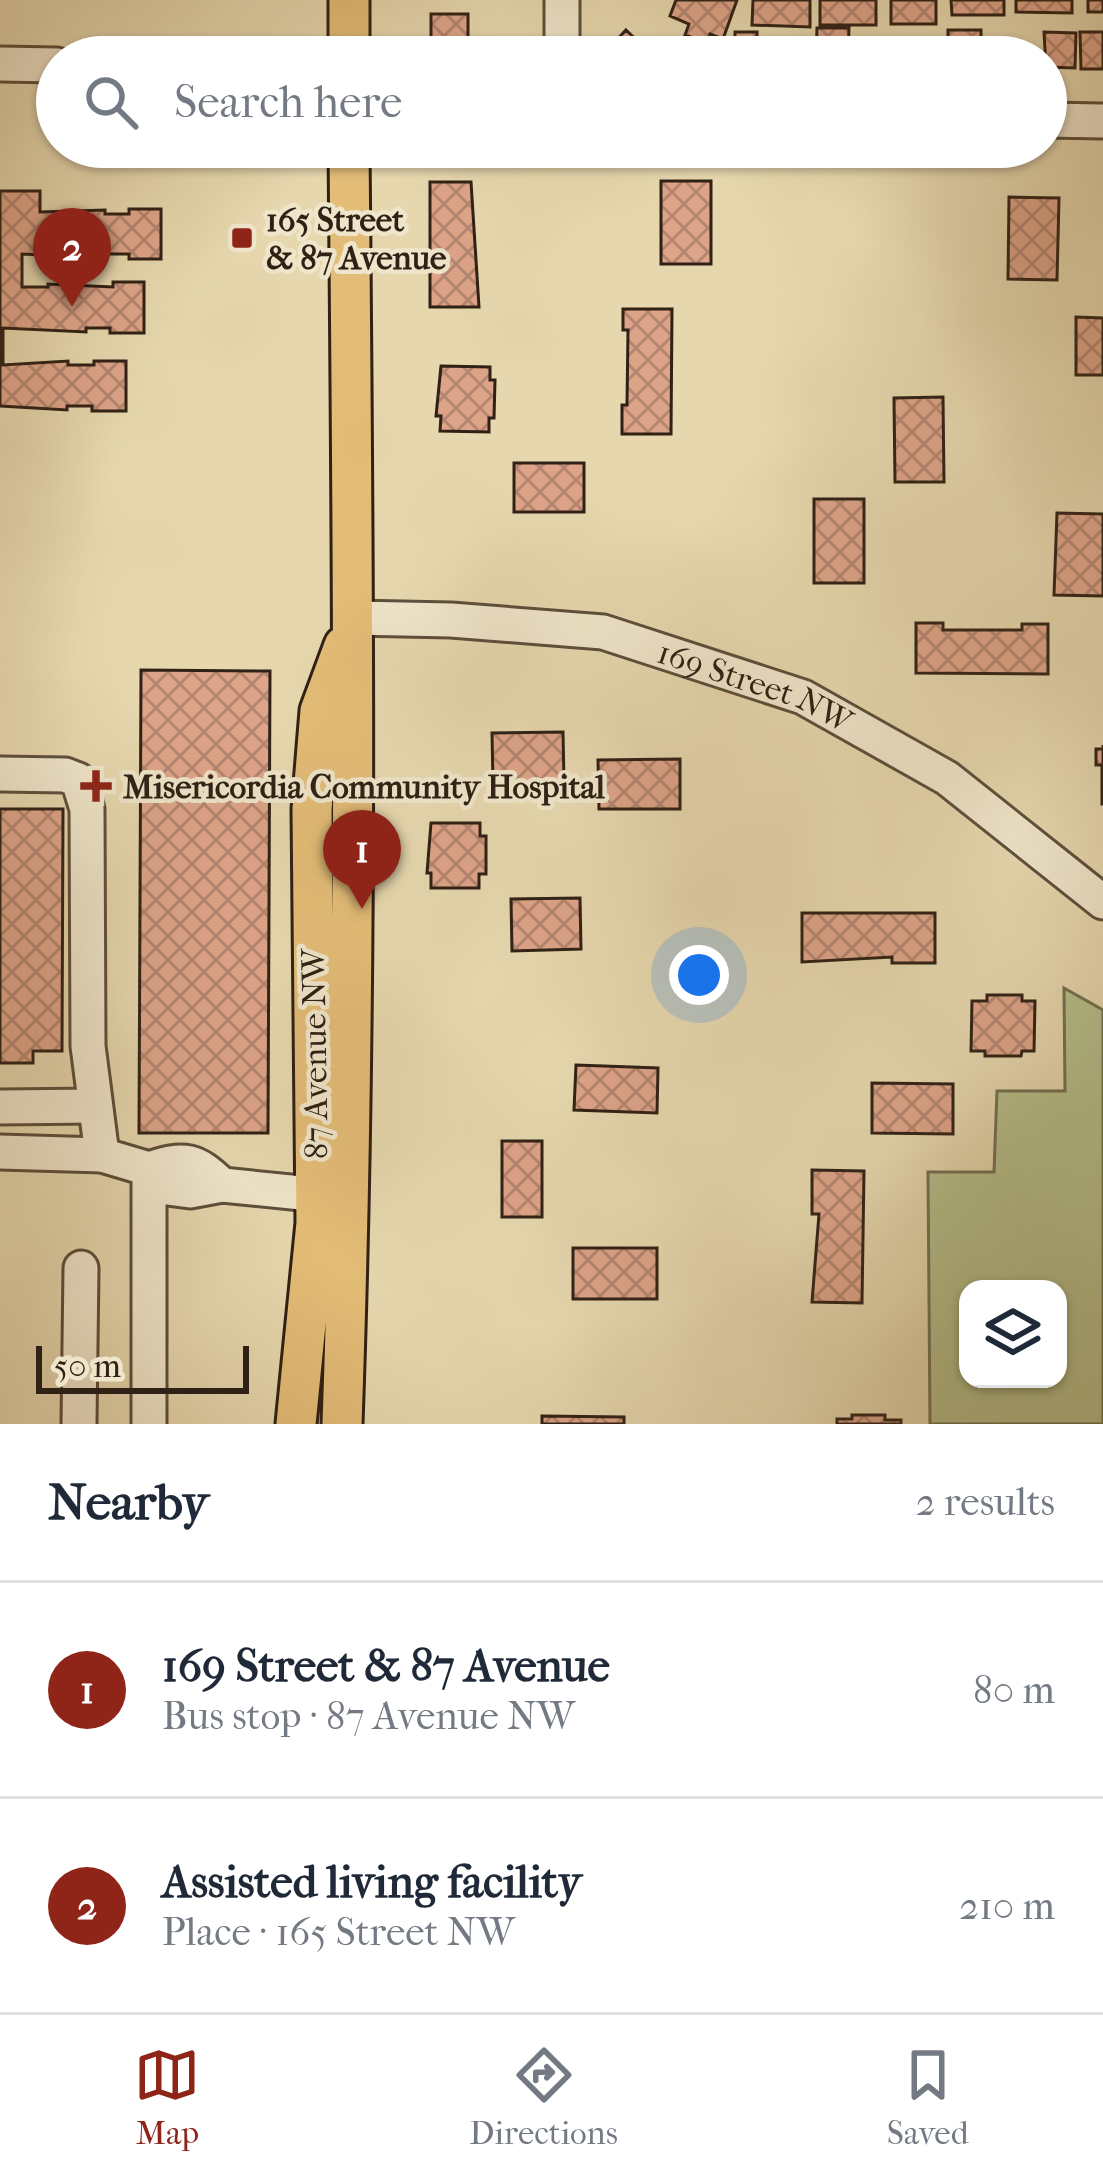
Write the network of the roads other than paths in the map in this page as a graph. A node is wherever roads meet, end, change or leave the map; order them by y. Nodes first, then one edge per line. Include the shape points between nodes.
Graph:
1 (349, 0) edge
2 (562, 0) edge
3 (349, 36) edge
4 (562, 36) edge
5 (0, 64) edge
6 (36, 64) edge
7 (1067, 120) edge
8 (1103, 121) edge
9 (349, 168) edge
10 (354, 618) junction
11 (0, 774) edge
12 (1103, 902) edge
13 (95, 1106) junction
14 (0, 1107) edge
15 (0, 1152) edge
16 (102, 1155) junction
17 (149, 1169) junction
18 (333, 1196) junction
19 (81, 1268) dead end
20 (79, 1424) edge
21 (149, 1424) edge
22 (296, 1424) edge
23 (342, 1424) edge

1 - 3 main road
2 - 4 street
5 - 6 street
7 - 8 street
9 - 10 main road, 87 Avenue NW
10 - 12 street, 169 Street NW via 603,632 803,697 947,778
10 - 18 main road, 87 Avenue NW
11 - 13 street via 78,780 87,809
13 - 14 street
13 - 16 street
15 - 16 street
16 - 17 street
17 - 18 street via 200,1164 222,1185
17 - 21 street
18 - 22 main road, 87 Avenue NW via 312,1272
18 - 23 main road, 87 Avenue NW
19 - 20 street

